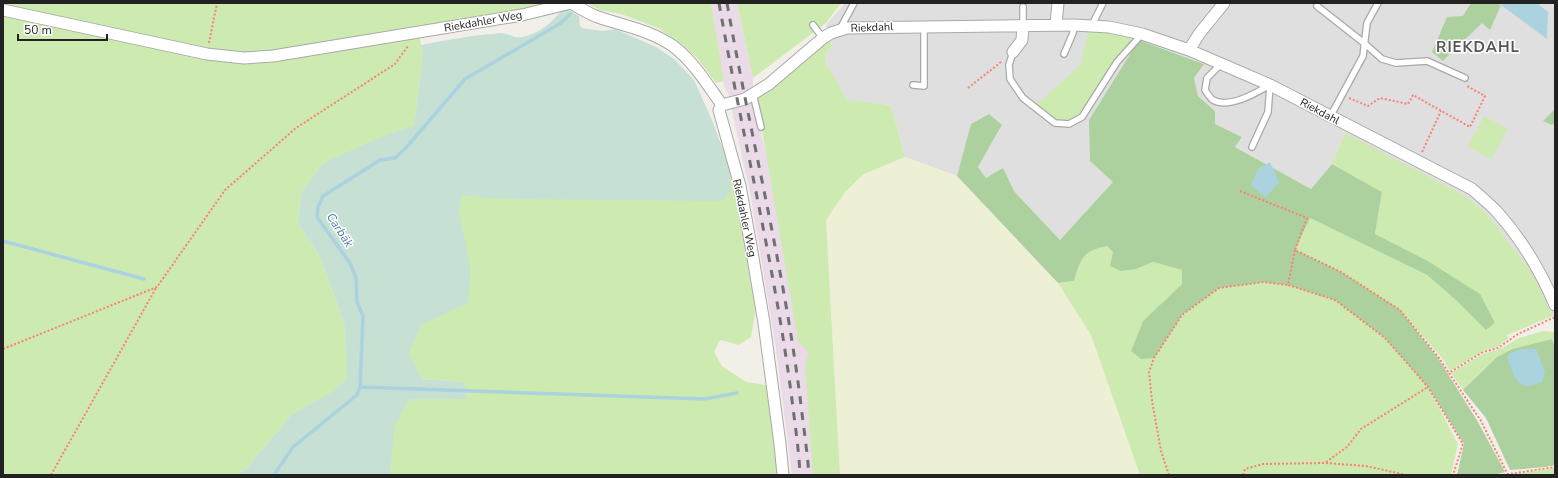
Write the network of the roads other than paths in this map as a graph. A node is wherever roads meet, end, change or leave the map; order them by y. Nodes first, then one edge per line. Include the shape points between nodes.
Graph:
1 (571, 3) edge
2 (854, 3) edge
3 (1058, 3) edge
4 (1103, 3) edge
5 (1224, 3) edge
6 (1378, 3) edge
7 (1317, 6) dead end
8 (1023, 7) dead end
9 (3, 10) edge
10 (1056, 24) junction
11 (813, 25) dead end
12 (1022, 25) junction
13 (1074, 25) junction
14 (1092, 25) junction
15 (924, 26) junction
16 (839, 30) junction
17 (1142, 34) junction
18 (823, 38) junction
19 (1364, 43) junction
20 (1189, 50) junction
21 (1013, 52) joint
22 (1064, 54) dead end
23 (1221, 64) junction
24 (1465, 78) road end
25 (913, 85) dead end
26 (1270, 85) junction
27 (753, 94) junction
28 (722, 104) junction
29 (1330, 117) junction
30 (761, 127) dead end
31 (1252, 147) dead end
32 (1555, 305) edge
33 (783, 475) edge

1 - 9 street, Riekdahler Weg via 522,15 273,56 244,58 207,54
1 - 28 street, Riekdahler Weg via 589,14 651,34 672,46 696,69
2 - 16 lane
3 - 10 street
4 - 14 lane
5 - 20 street
6 - 19 lane via 1366,23
7 - 19 lane
8 - 12 lane
10 - 12 street, Riekdahl
10 - 13 street, Riekdahl
11 - 18 lane
12 - 15 street, Riekdahl
12 - 21 street via 1022,40
13 - 14 street, Riekdahl
13 - 22 lane
14 - 17 street, Riekdahl
15 - 16 street, Riekdahl via 854,27
15 - 25 lane via 924,86
16 - 18 street, Riekdahl
17 - 20 street, Riekdahl
17 - 21 lane via 1117,62 1082,117 1069,124 1055,123 1023,98 1010,78 1009,65
18 - 27 street, Riekdahl via 769,84
19 - 24 lane via 1382,59 1396,63 1427,61
19 - 29 lane via 1363,56
20 - 23 street, Riekdahl
23 - 26 street, Riekdahl
23 - 26 lane via 1207,78 1205,90 1212,100 1224,103 1250,96
26 - 29 street, Riekdahl
26 - 31 lane via 1268,112
27 - 28 street, Riekdahl via 745,99
27 - 30 lane
28 - 33 street, Riekdahler Weg via 719,110 740,186 758,284
29 - 32 street, Riekdahl via 1472,190 1498,213 1528,253

